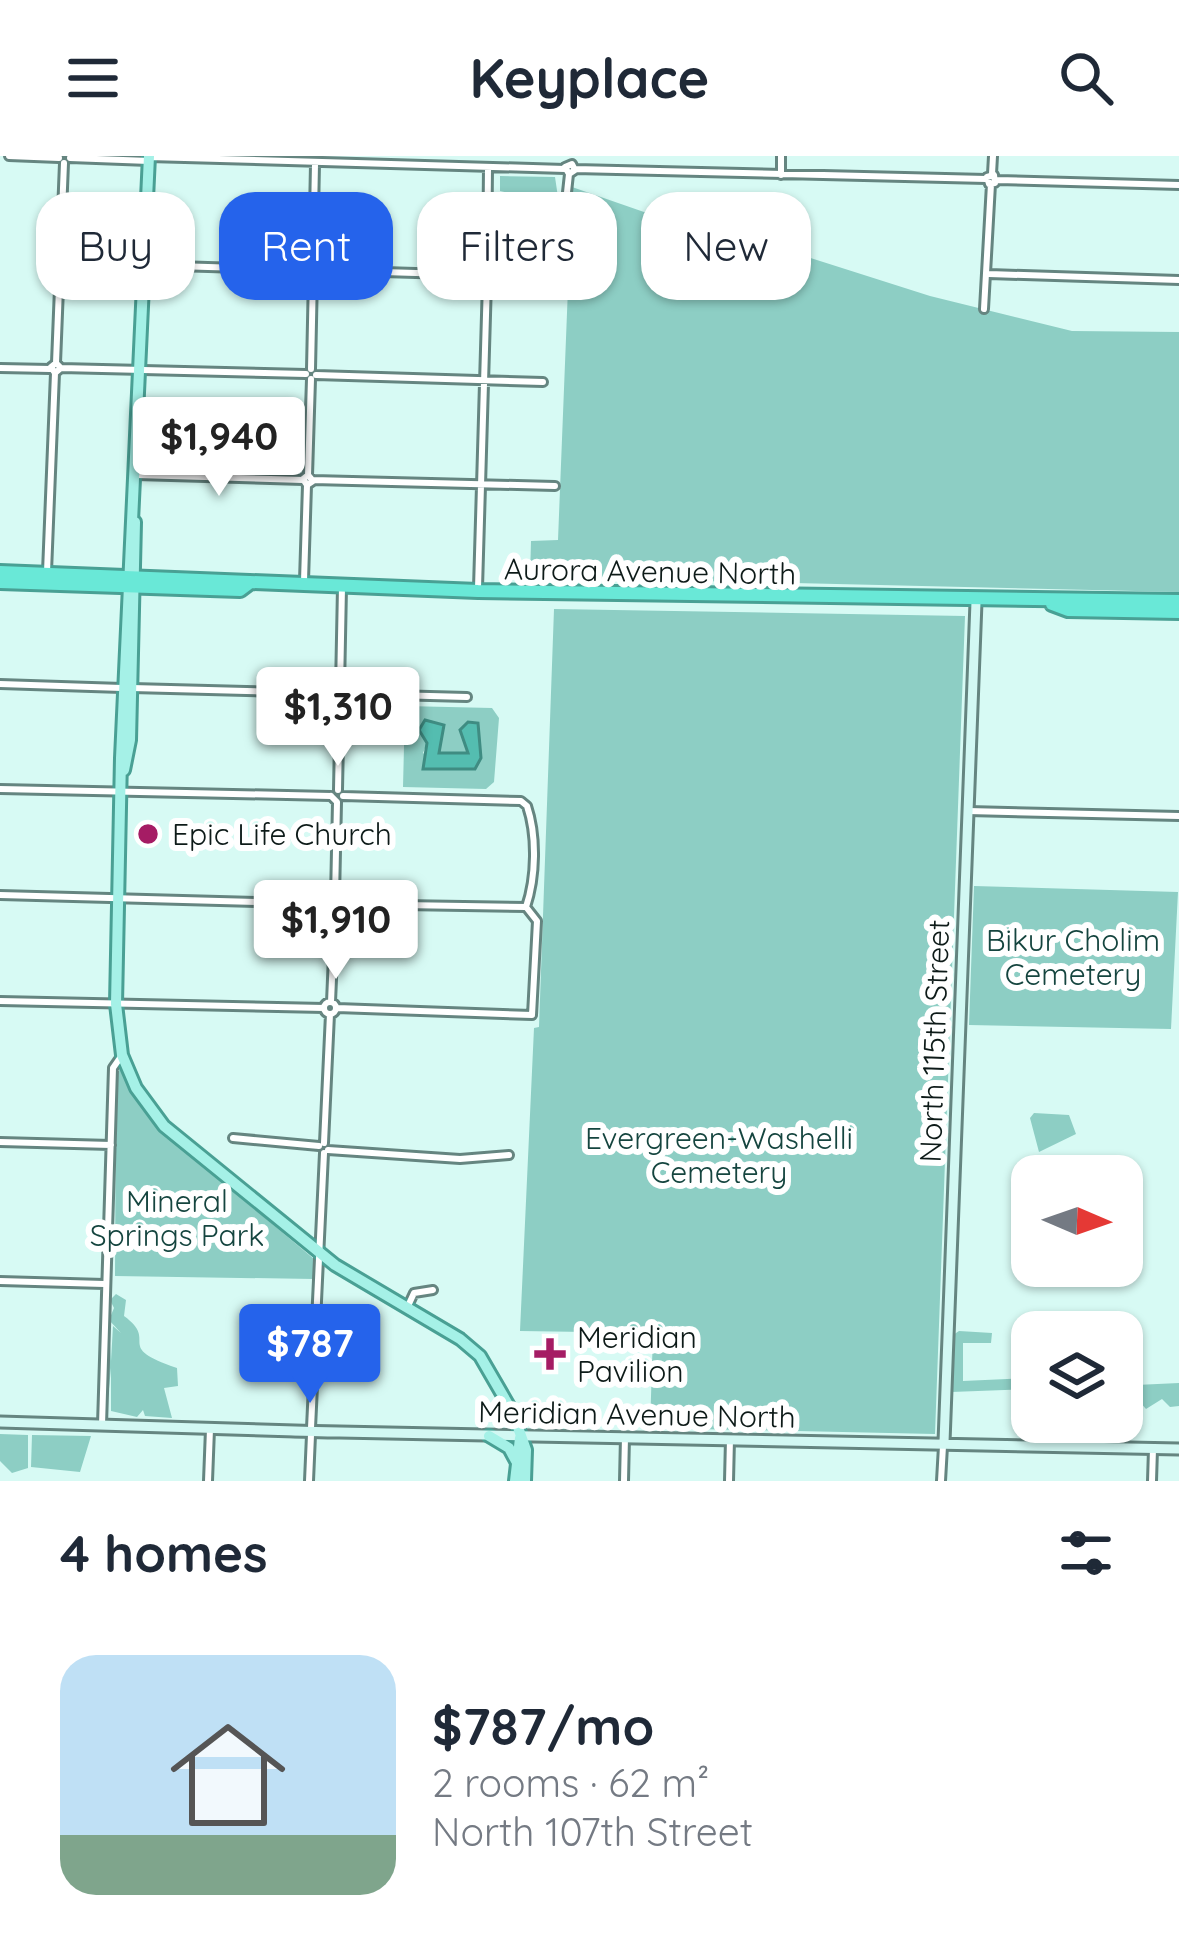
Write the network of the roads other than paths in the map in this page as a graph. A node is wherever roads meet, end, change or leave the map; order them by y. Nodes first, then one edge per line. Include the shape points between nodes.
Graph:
1 (9, 156) edge
2 (360, 156) edge
3 (781, 156) edge
4 (993, 156) edge
5 (64, 158) edge
6 (149, 158) edge
7 (315, 164) junction
8 (359, 166) junction
9 (570, 166) edge
10 (488, 168) junction
11 (781, 175) junction
12 (992, 179) junction
13 (1179, 185) edge
14 (147, 192) edge
15 (314, 192) edge
16 (488, 192) edge
17 (989, 274) junction
18 (1179, 280) edge
19 (143, 300) edge
20 (312, 300) edge
21 (486, 300) edge
22 (984, 309) dead end
23 (0, 368) edge
24 (56, 368) junction
25 (140, 370) junction
26 (311, 374) junction
27 (484, 380) junction
28 (543, 382) dead end
29 (136, 475) junction
30 (308, 480) junction
31 (480, 485) junction
32 (555, 486) dead end
33 (0, 572) edge
34 (46, 573) junction
35 (0, 582) edge
36 (132, 582) junction
37 (304, 586) junction
38 (342, 587) junction
39 (478, 592) junction
40 (1179, 601) edge
41 (976, 602) junction
42 (1051, 603) junction
43 (1179, 612) edge
44 (0, 684) edge
45 (128, 688) junction
46 (341, 694) junction
47 (466, 697) dead end
48 (0, 789) edge
49 (123, 793) junction
50 (337, 796) junction
51 (968, 812) junction
52 (1179, 816) edge
53 (0, 895) edge
54 (119, 898) junction
55 (334, 904) junction
56 (526, 907) junction
57 (0, 1000) edge
58 (116, 1004) junction
59 (331, 1008) junction
60 (122, 1055) junction
61 (233, 1138) dead end
62 (0, 1142) edge
63 (111, 1145) junction
64 (324, 1148) junction
65 (509, 1155) dead end
66 (320, 1254) junction
67 (0, 1281) edge
68 (106, 1284) junction
69 (433, 1290) dead end
70 (406, 1309) junction
71 (0, 1422) edge
72 (102, 1425) junction
73 (211, 1429) junction
74 (311, 1431) junction
75 (521, 1435) junction
76 (489, 1436) junction
77 (626, 1437) junction
78 (730, 1439) junction
79 (945, 1442) junction
80 (1153, 1449) junction
81 (1179, 1449) edge
82 (516, 1461) junction
83 (208, 1481) edge
84 (309, 1481) edge
85 (520, 1481) edge
86 (624, 1481) edge
87 (729, 1481) edge
88 (940, 1481) edge
89 (1151, 1481) edge

1 - 5 street
2 - 8 street
3 - 11 street
4 - 12 street
5 - 6 street
5 - 24 street
6 - 7 street
6 - 14 main road
7 - 8 street
7 - 15 street
8 - 10 street
9 - 10 street
9 - 11 street
10 - 16 street
11 - 12 street
12 - 13 street
12 - 17 street
17 - 18 street
17 - 22 street
19 - 25 main road
20 - 26 street
21 - 27 street
23 - 24 street
24 - 25 street
24 - 34 street
25 - 26 street
25 - 29 main road
26 - 27 street
26 - 30 street
27 - 28 street
27 - 31 street
29 - 30 street
29 - 36 main road
30 - 31 street
30 - 37 street
31 - 32 street
31 - 39 street
33 - 34 highway, Aurora Avenue North
34 - 36 highway, Aurora Avenue North
35 - 36 highway, Aurora Avenue North
36 - 37 highway, Aurora Avenue North
36 - 45 main road
37 - 38 highway, Aurora Avenue North
38 - 39 highway, Aurora Avenue North
38 - 46 street
39 - 41 highway, Aurora Avenue North
40 - 42 highway, Aurora Avenue North
41 - 42 highway, Aurora Avenue North
41 - 51 street, North 115th Street
42 - 43 highway, Aurora Avenue North
44 - 45 street
45 - 46 street
45 - 49 main road
46 - 47 street
46 - 50 street
48 - 49 street
49 - 50 street
49 - 54 main road
50 - 55 street
50 - 56 street via 520,801 531,826 534,884
51 - 52 street
51 - 79 street, North 115th Street
53 - 54 street
54 - 55 street
54 - 58 main road
55 - 56 street
55 - 59 street
56 - 59 street via 537,921 532,1015
57 - 58 street
58 - 59 street
58 - 60 main road
59 - 64 street
60 - 63 street via 112,1068
60 - 66 main road via 164,1126
61 - 64 street
62 - 63 street
63 - 68 street
64 - 65 street via 460,1160
64 - 66 street
66 - 70 main road
66 - 74 street
67 - 68 street
68 - 72 street
69 - 70 street via 414,1293
70 - 75 main road via 480,1356
71 - 72 street, Meridian Avenue North
72 - 73 street, Meridian Avenue North
73 - 74 street, Meridian Avenue North
73 - 83 street
74 - 76 street, Meridian Avenue North
74 - 84 street
75 - 76 street, Meridian Avenue North
75 - 77 street, Meridian Avenue North
75 - 82 main road
75 - 85 main road
76 - 82 main road
77 - 78 street, Meridian Avenue North
77 - 86 street
78 - 79 street, Meridian Avenue North
78 - 87 street
79 - 80 street, Meridian Avenue North
79 - 88 street, North 115th Street
80 - 81 street, Meridian Avenue North
80 - 89 street
82 - 85 main road

